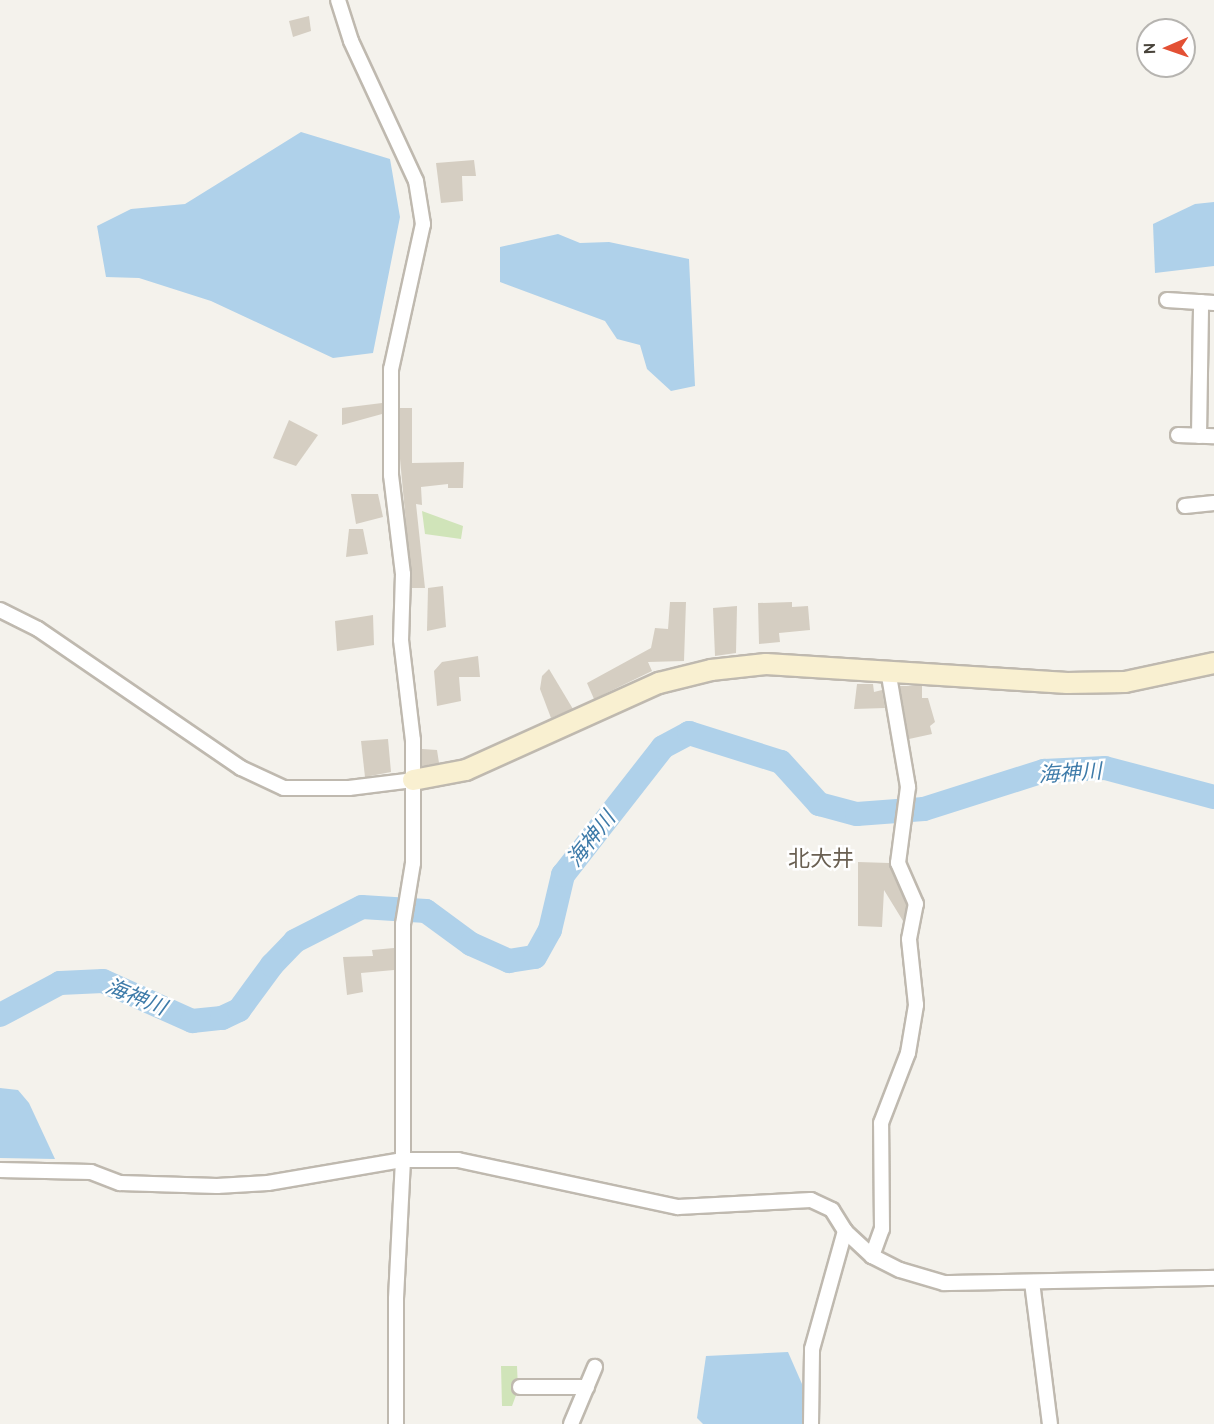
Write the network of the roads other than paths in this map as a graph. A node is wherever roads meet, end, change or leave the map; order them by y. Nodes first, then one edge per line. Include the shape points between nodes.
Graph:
1 (338, 0) edge
2 (1167, 300) dead end
3 (1207, 303) edge
4 (1207, 369) edge
5 (1178, 435) dead end
6 (1199, 436) junction
7 (1214, 436) edge
8 (1214, 503) edge
9 (1185, 506) dead end
10 (0, 610) edge
11 (1214, 663) edge
12 (888, 670) junction
13 (413, 780) junction
14 (404, 1160) junction
15 (0, 1170) edge
16 (845, 1231) junction
17 (872, 1256) junction
18 (1214, 1278) edge
19 (1032, 1282) junction
20 (595, 1367) dead end
21 (520, 1387) dead end
22 (587, 1388) junction
23 (396, 1424) edge
24 (571, 1424) edge
25 (811, 1424) edge
26 (1050, 1424) edge

1 - 13 street via 351,41 416,181 423,224 391,369 391,475 403,574 401,640 413,740
2 - 3 street
3 - 4 street
4 - 6 street
5 - 6 street
6 - 7 street
8 - 9 street
10 - 13 street via 48,635 241,768 284,788 349,788
11 - 12 street via 1125,682
12 - 13 street via 766,664 711,670 660,683 466,770
12 - 17 street via 909,796 898,863 914,892 909,939 916,1005 908,1053 881,1123 882,1229
13 - 14 street via 410,889 403,924
14 - 15 street via 268,1183 217,1186 120,1183 91,1172
14 - 16 street via 494,1165 678,1207 812,1200 832,1210
14 - 23 street via 396,1299
16 - 17 street
16 - 25 street via 812,1349
17 - 19 street via 900,1270 944,1283
18 - 19 street
19 - 26 street
20 - 22 street
21 - 22 street
22 - 24 street

